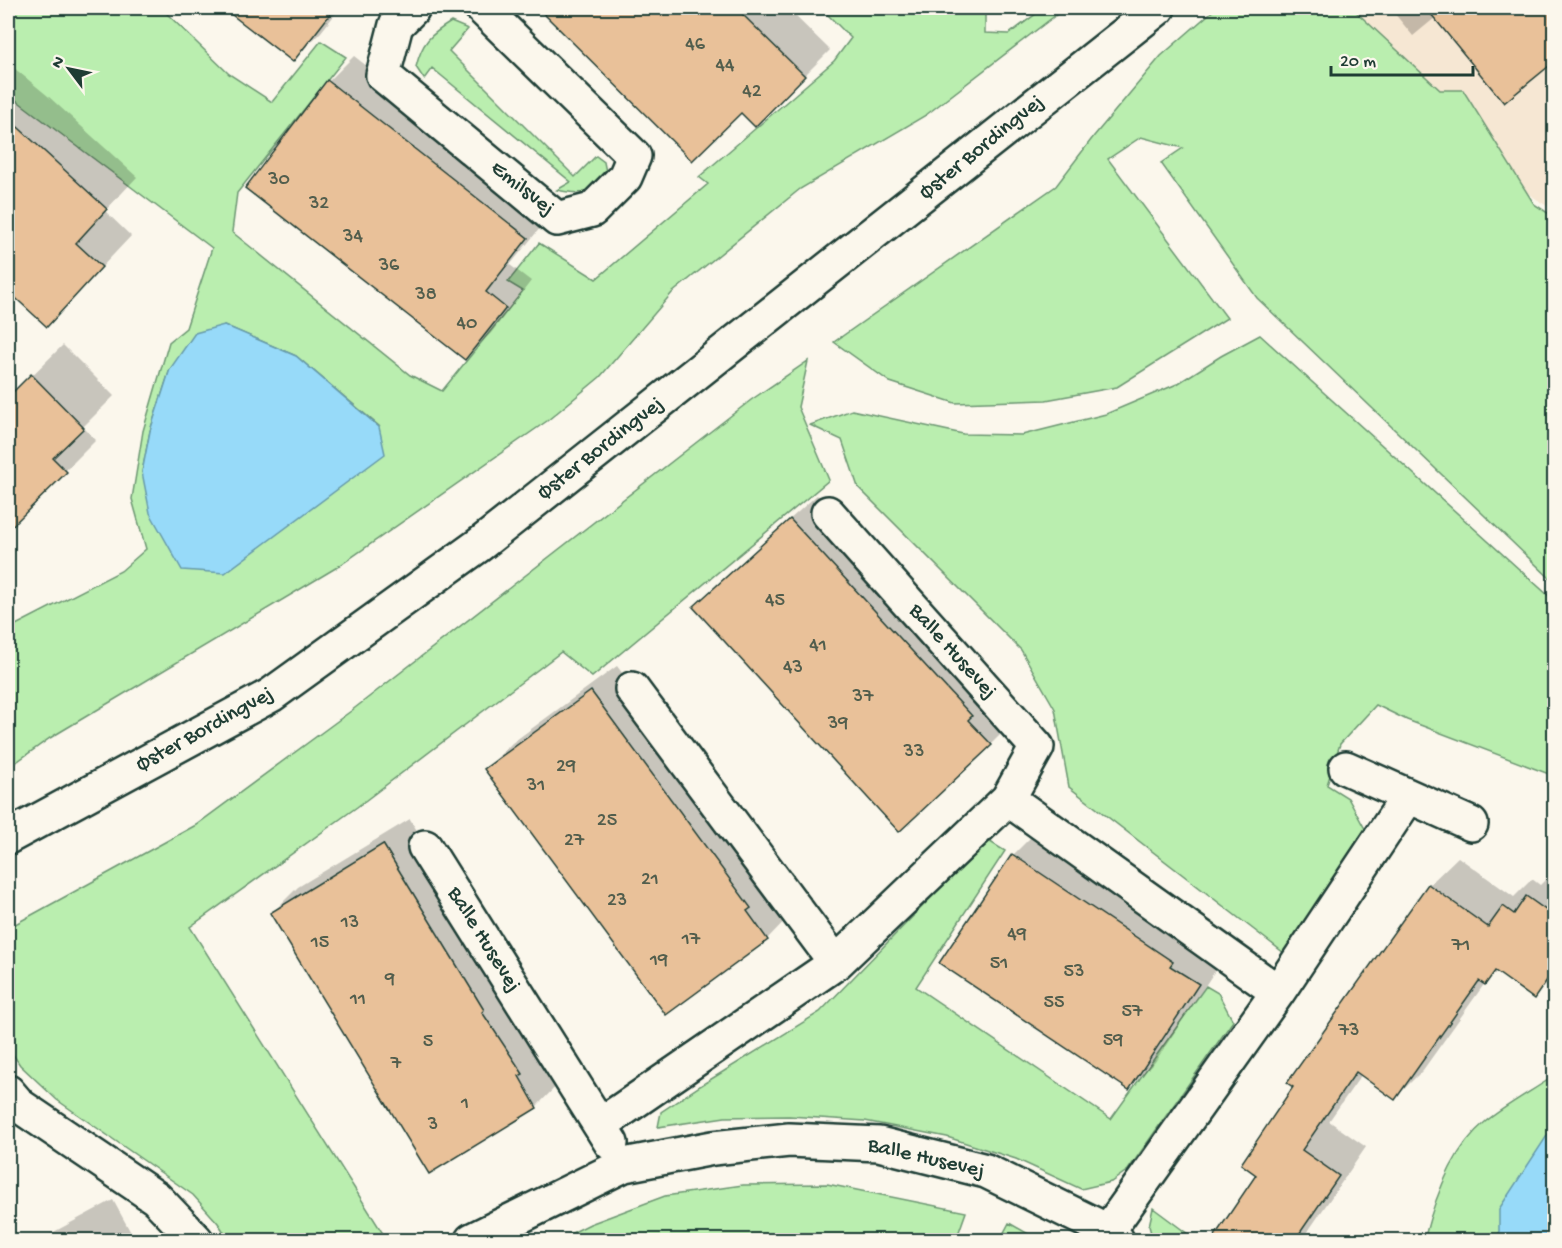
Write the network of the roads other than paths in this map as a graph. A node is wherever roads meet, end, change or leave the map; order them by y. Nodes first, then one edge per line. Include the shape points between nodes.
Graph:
1 (413, 8) edge
2 (482, 8) edge
3 (1158, 8) edge
4 (828, 513) dead end
5 (632, 689) dead end
6 (1346, 768) dead end
7 (1408, 797) junction
8 (1008, 799) junction
9 (1471, 824) dead end
10 (8, 837) edge
11 (425, 847) dead end
12 (836, 963) junction
13 (1278, 992) junction
14 (8, 1092) edge
15 (600, 1125) junction
16 (624, 1164) junction
17 (1113, 1236) edge
18 (196, 1240) edge
19 (472, 1240) edge

1 - 2 street, Emilsvej via 396,25 383,75 557,219 592,210 626,177 634,156
3 - 10 street, Øster Bordingvej via 460,558 271,695
4 - 8 street, Balle Husevej via 1037,747
5 - 12 street
6 - 7 street
7 - 9 street
7 - 13 street, Balle Husevej
8 - 12 street, Balle Husevej
8 - 13 street
11 - 15 street, Balle Husevej
12 - 15 street, Balle Husevej
13 - 17 street, Balle Husevej
14 - 18 street via 20,1106 156,1198
15 - 16 street, Balle Husevej
16 - 17 street, Balle Husevej via 713,1148 789,1140 879,1144 986,1171
16 - 19 street, Balle Husevej

